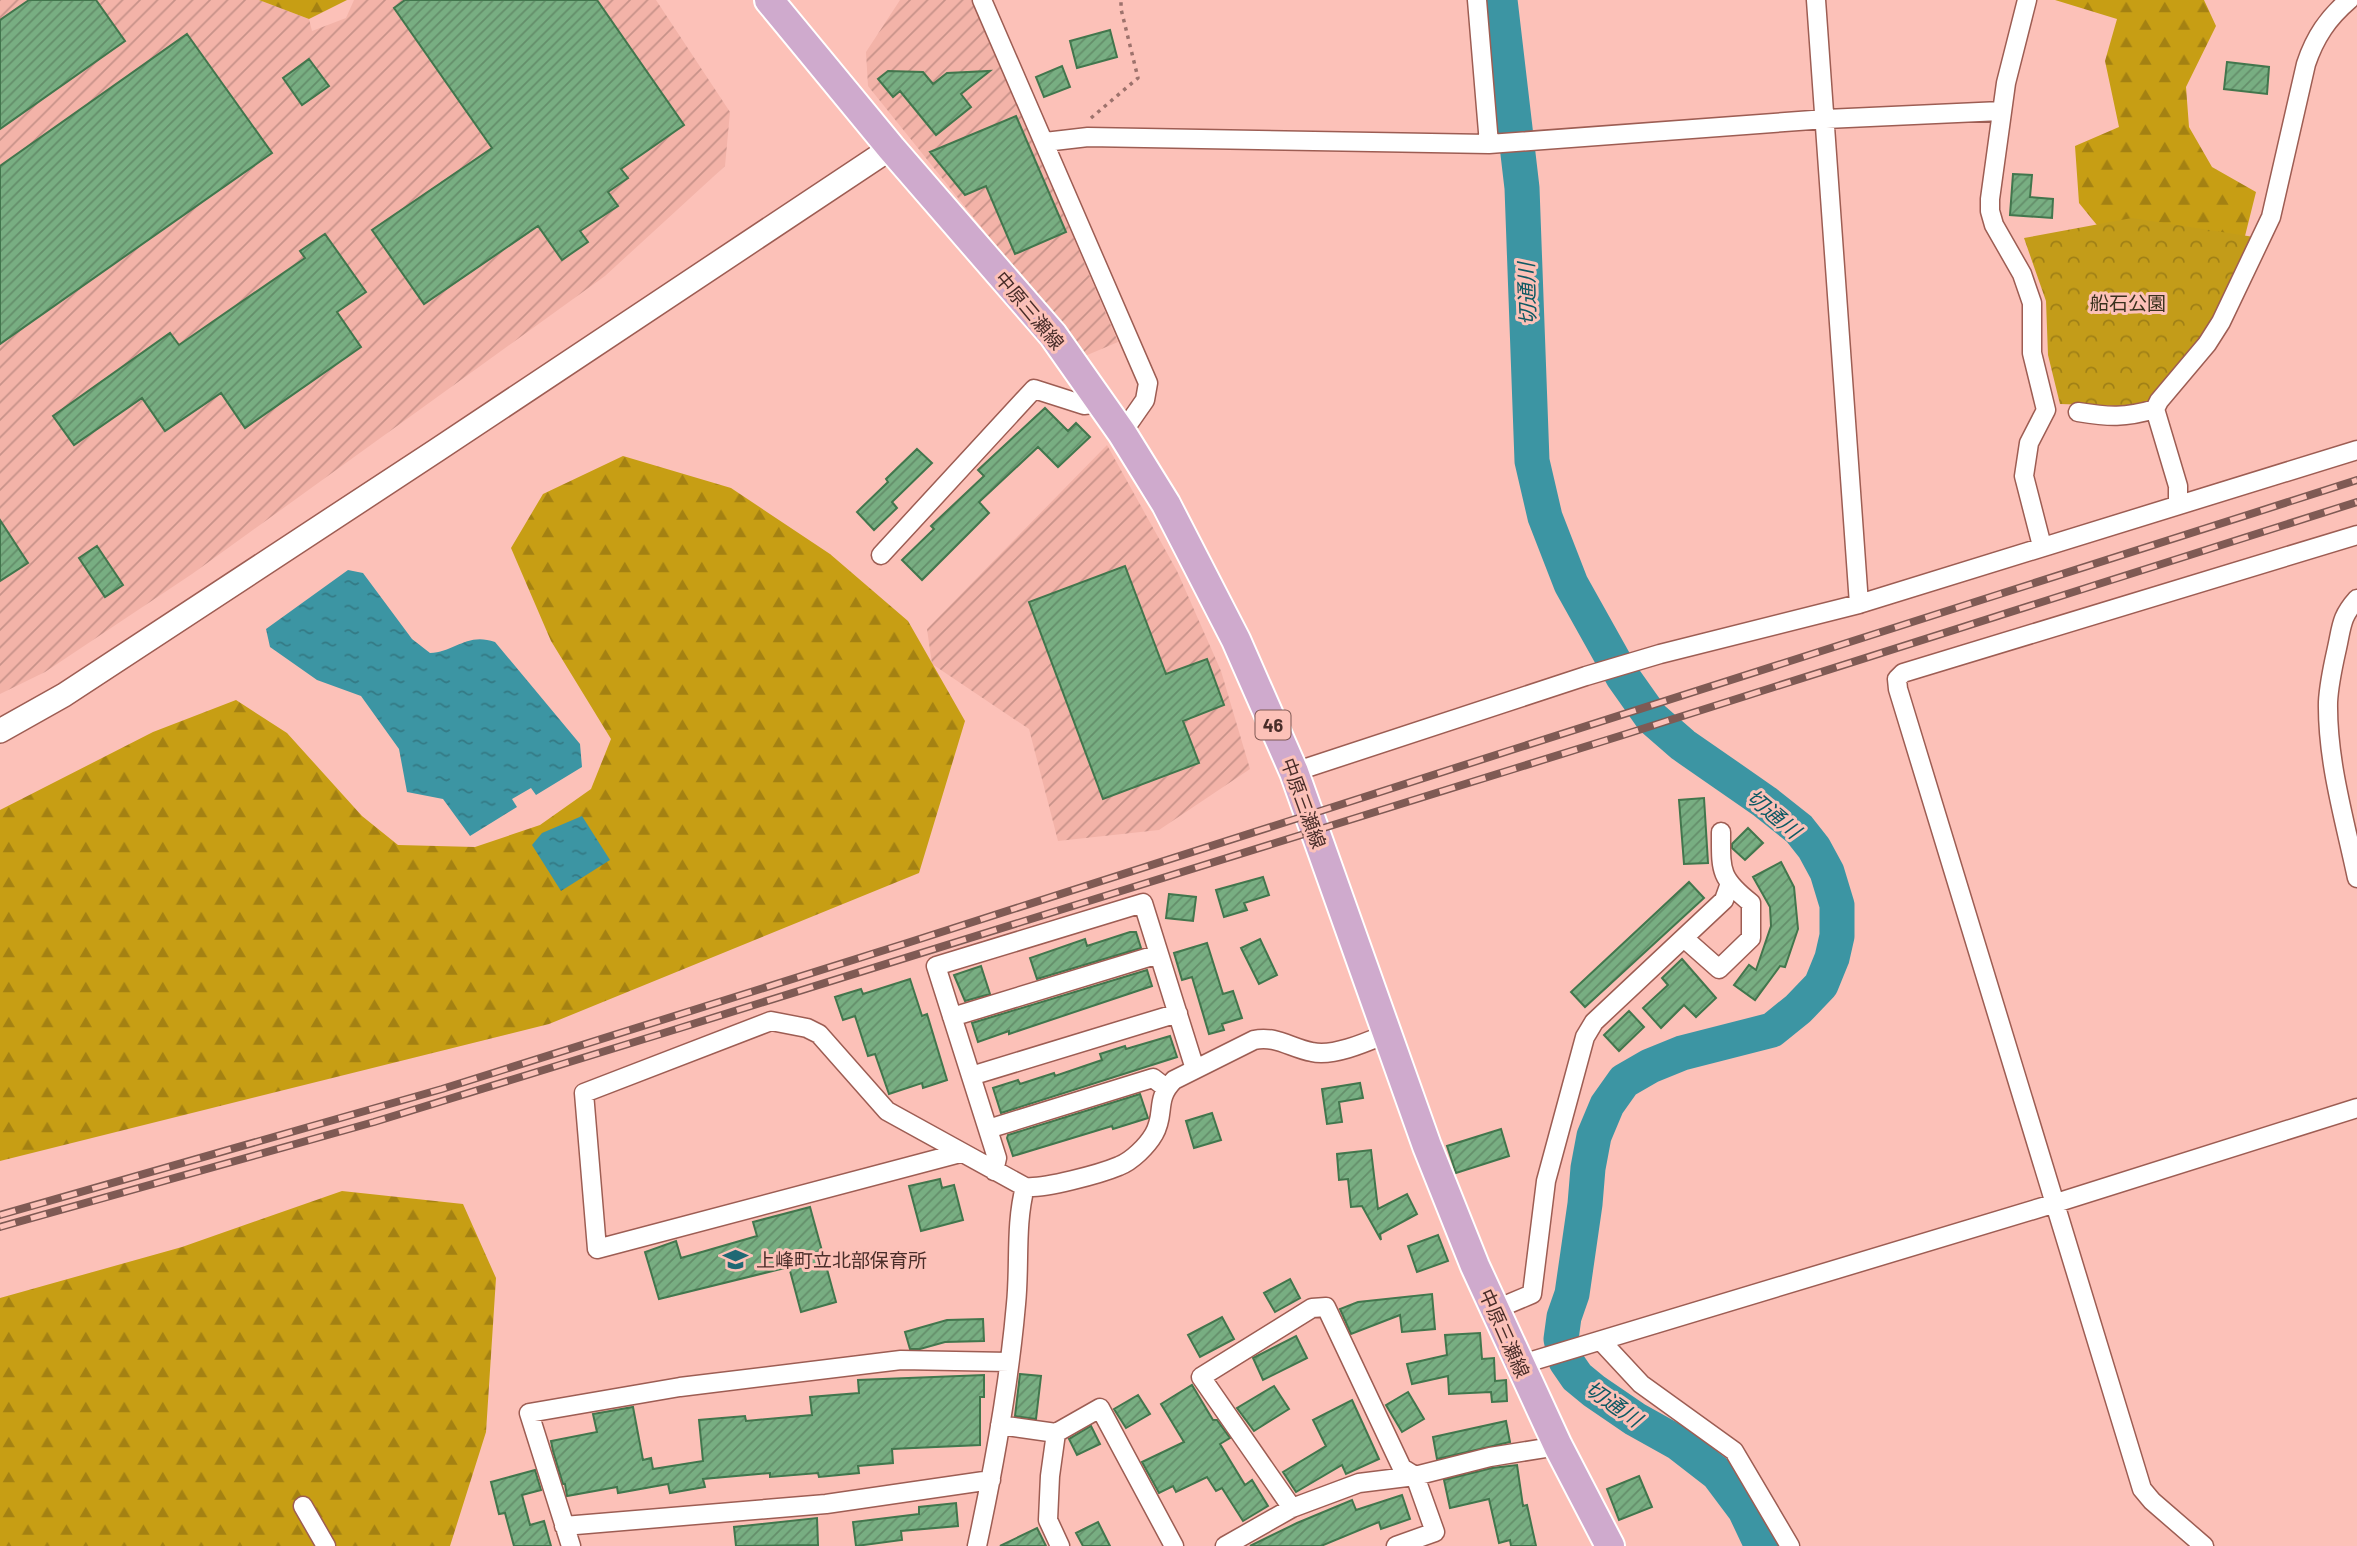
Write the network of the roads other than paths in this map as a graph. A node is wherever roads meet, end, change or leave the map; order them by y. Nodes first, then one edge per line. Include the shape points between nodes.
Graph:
1 (769, 0) edge
2 (982, 0) edge
3 (1477, 0) edge
4 (1816, 0) edge
5 (2027, 0) edge
6 (2349, 0) edge
7 (2001, 111) junction
8 (1826, 119) junction
9 (1045, 142) junction
10 (1489, 144) junction
11 (891, 148) junction
12 (1101, 402) junction
13 (2155, 409) junction
14 (2078, 412) dead end
15 (1122, 432) junction
16 (2357, 450) edge
17 (2178, 504) junction
18 (2357, 535) edge
19 (2042, 546) junction
20 (881, 555) dead end
21 (2357, 599) edge
22 (1859, 604) junction
23 (0, 732) edge
24 (1294, 772) junction
25 (1721, 832) dead end
26 (2357, 878) edge
27 (1729, 886) junction
28 (1685, 939) junction
29 (1159, 954) junction
30 (1178, 1013) junction
31 (952, 1017) junction
32 (1386, 1034) junction
33 (1195, 1069) junction
34 (971, 1076) junction
35 (1166, 1088) junction
36 (2357, 1108) edge
37 (988, 1129) junction
38 (960, 1153) junction
39 (994, 1171) junction
40 (1025, 1187) junction
41 (2056, 1203) junction
42 (1494, 1310) junction
43 (1601, 1341) junction
44 (1009, 1362) junction
45 (1519, 1365) junction
46 (999, 1425) junction
47 (1056, 1433) junction
48 (1558, 1446) junction
49 (1415, 1476) junction
50 (991, 1480) junction
51 (303, 1506) dead end
52 (1292, 1508) junction
53 (564, 1526) junction
54 (1438, 1539) edge
55 (326, 1546) edge
56 (570, 1546) edge
57 (976, 1546) edge
58 (1060, 1546) edge
59 (1174, 1546) edge
60 (1224, 1546) edge
61 (1396, 1546) edge
62 (1610, 1546) edge
63 (1790, 1546) edge
64 (2204, 1546) edge

1 - 11 main road, 中原三瀬線 / 46
2 - 9 street
3 - 10 street
4 - 8 street
5 - 7 street
6 - 13 street via 2313,43 2271,217 2260,243 2221,322
7 - 8 street
7 - 19 street via 1990,211 2032,303 2032,353 2046,410 2029,443 2024,476
8 - 10 street
8 - 22 street
9 - 10 street via 1088,137
9 - 15 street via 1148,383 1145,400
11 - 12 main road, 中原三瀬線 / 46 via 1053,335
11 - 23 street via 119,659
12 - 15 main road, 中原三瀬線 / 46
12 - 20 street via 1084,405 1034,389
13 - 14 street via 2109,418
13 - 17 street via 2178,485
15 - 24 main road, 中原三瀬線 / 46 via 1166,504 1229,628
16 - 17 street
17 - 19 street
18 - 41 street via 1903,673 1897,679
19 - 22 street
21 - 26 street via 2344,614 2328,701 2336,777
22 - 24 street via 1586,676
24 - 32 main road, 中原三瀬線 / 46
25 - 27 street via 1721,866
27 - 28 street via 1724,900
27 - 28 street via 1751,903 1751,938 1719,970
28 - 42 street via 1594,1022 1585,1037 1546,1181 1532,1294
29 - 30 street
29 - 31 street
29 - 31 street via 1143,903 936,966
30 - 33 street
30 - 34 street
31 - 34 street
32 - 33 street via 1325,1053 1265,1038 1254,1040
32 - 42 main road, 中原三瀬線 / 46
33 - 35 street
34 - 37 street
35 - 37 street via 1153,1078
35 - 40 street via 1153,1136 1134,1156 1119,1166 1039,1188
36 - 41 street
37 - 39 street via 997,1158
38 - 38 street via 597,1249 584,1093 771,1021 820,1034 887,1111
38 - 39 street
39 - 40 street
40 - 44 street
41 - 43 street
41 - 64 street via 2143,1489
42 - 45 main road, 中原三瀬線 / 46
43 - 45 street
43 - 63 street via 1641,1384 1734,1451
44 - 46 street
44 - 53 street via 901,1360 680,1387 529,1413
45 - 48 main road, 中原三瀬線 / 46
46 - 47 street
46 - 50 street
47 - 58 street via 1048,1520
47 - 59 street via 1100,1408
48 - 49 street
48 - 62 main road, 中原三瀬線 / 46
49 - 52 street via 1359,1483
49 - 52 street via 1402,1468 1326,1307 1312,1308 1201,1377
49 - 54 street
50 - 53 street via 826,1504
50 - 57 street
51 - 55 street
52 - 60 street
53 - 56 street
54 - 61 street

